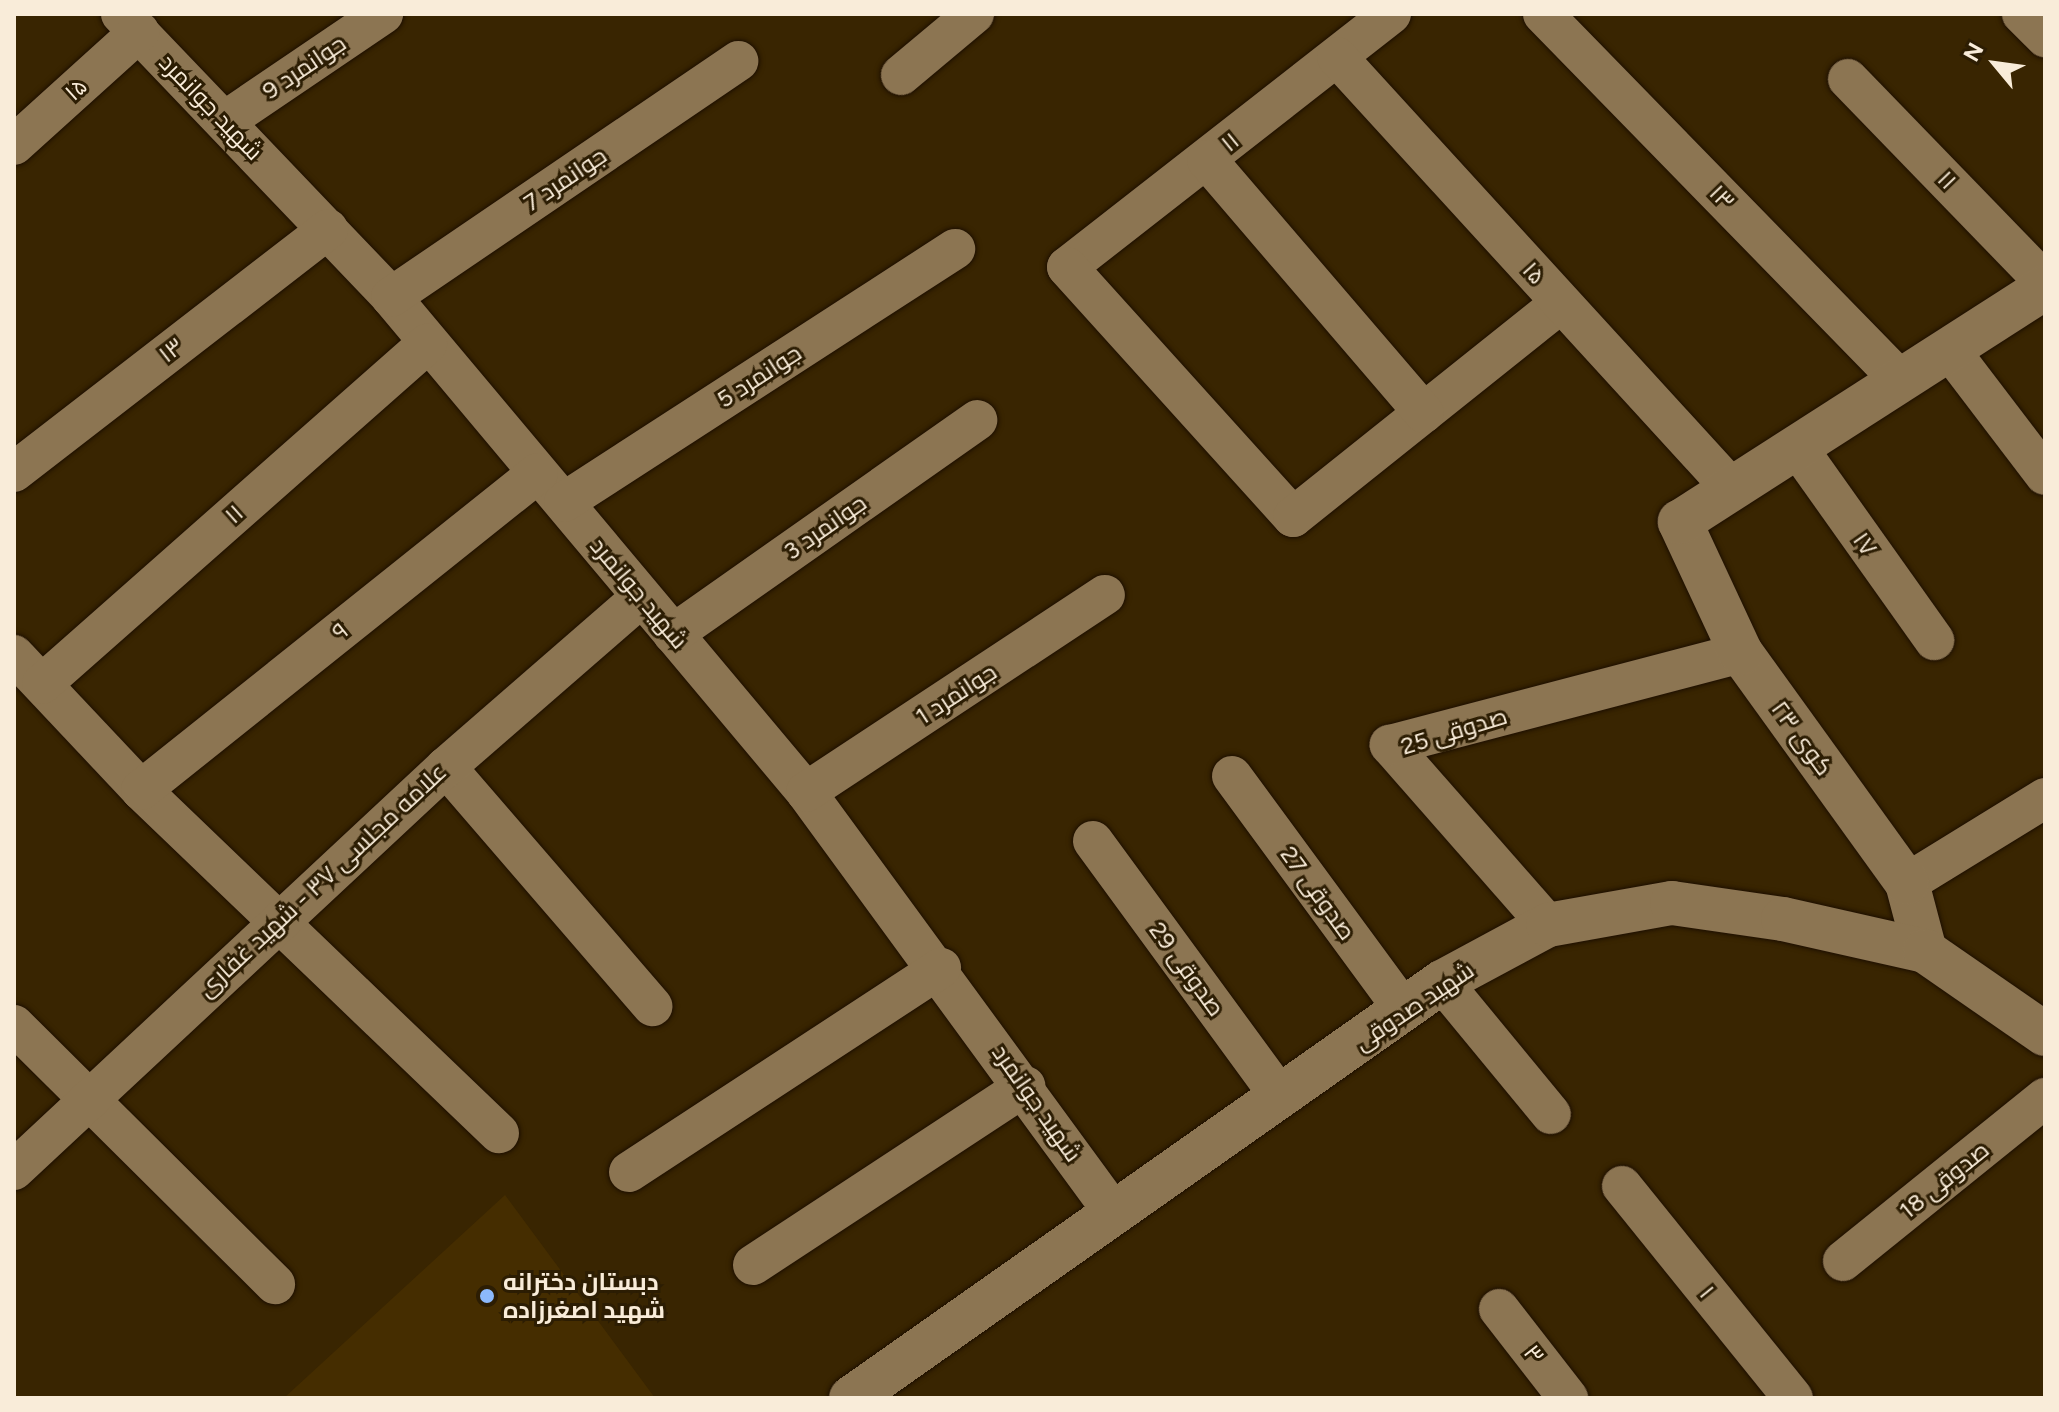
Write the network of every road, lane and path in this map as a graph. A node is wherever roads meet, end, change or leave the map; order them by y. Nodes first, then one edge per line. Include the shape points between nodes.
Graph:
1 (383, 14) edge
2 (974, 14) edge
3 (1391, 14) edge
4 (1543, 14) edge
5 (2022, 14) edge
6 (130, 23) edge
7 (2045, 37) edge
8 (1337, 57) junction
9 (738, 61) dead end
10 (901, 75) dead end
11 (1848, 79) dead end
12 (225, 121) junction
13 (14, 145) edge
14 (1207, 160) junction
15 (328, 229) junction
16 (955, 249) dead end
17 (2045, 285) edge
18 (391, 297) junction
19 (1561, 303) junction
20 (427, 344) junction
21 (1949, 349) junction
22 (1900, 380) junction
23 (1424, 413) junction
24 (977, 420) dead end
25 (1797, 447) junction
26 (14, 472) edge
27 (2045, 475) edge
28 (551, 487) junction
29 (1732, 489) junction
30 (1105, 595) dead end
31 (639, 599) junction
32 (673, 634) junction
33 (1934, 640) dead end
34 (1741, 653) junction
35 (14, 655) edge
36 (42, 684) junction
37 (446, 767) junction
38 (1232, 776) dead end
39 (141, 790) junction
40 (806, 792) junction
41 (2045, 798) edge
42 (1093, 841) dead end
43 (1907, 883) junction
44 (280, 920) junction
45 (1548, 925) junction
46 (1925, 951) junction
47 (941, 968) junction
48 (1442, 982) junction
49 (652, 1006) dead end
50 (1404, 1010) junction
51 (14, 1025) edge
52 (2045, 1034) edge
53 (1026, 1086) junction
54 (86, 1096) junction
55 (1281, 1098) junction
56 (2045, 1098) edge
57 (1551, 1114) dead end
58 (499, 1133) dead end
59 (14, 1170) edge
60 (629, 1172) dead end
61 (1622, 1186) dead end
62 (1111, 1209) junction
63 (1843, 1261) dead end
64 (753, 1265) dead end
65 (275, 1284) dead end
66 (1499, 1309) dead end
67 (851, 1398) edge
68 (1568, 1398) edge
69 (1793, 1398) edge

1 - 12 street, جوانمرد 9
2 - 10 street
3 - 8 street, ۱۱
4 - 22 street, ۱۳
5 - 7 street
6 - 12 street, شهید جوانمرد
6 - 13 street, ۱۵
8 - 14 street, ۱۱
8 - 19 street, ۱۵
9 - 18 street, جوانمرد 7
11 - 17 street, ۱۱
12 - 15 street, شهید جوانمرد
14 - 23 street
14 - 23 street, ۱۱ via 1067,267 1293,517
15 - 18 street, شهید جوانمرد
15 - 26 street, ۱۳
16 - 28 street, جوانمرد 5
17 - 21 main road
18 - 20 street, شهید جوانمرد
19 - 23 street
19 - 29 street, ۱۵
20 - 28 street, شهید جوانمرد
20 - 36 street, ۱۱
21 - 22 main road
21 - 27 street
22 - 25 main road
24 - 32 street, جوانمرد 3
25 - 29 main road
25 - 33 street, ۱۷
28 - 31 street, شهید جوانمرد
28 - 39 street, ۹
29 - 34 main road, کوی ۲۳ via 1680,522
30 - 40 street, جوانمرد 1
31 - 32 street, شهید جوانمرد
31 - 37 street, علامه مجلسی ۳۷ - شهید غفاری
32 - 40 street, شهید جوانمرد
34 - 43 main road, کوی ۲۳
34 - 45 street, صدوقی 25 via 1390,745
35 - 36 street
36 - 39 street
37 - 44 street, علامه مجلسی ۳۷ - شهید غفاری
37 - 49 street
38 - 50 street, صدوقی 27
39 - 44 street
40 - 47 street, شهید جوانمرد
41 - 43 street
42 - 55 street, صدوقی 29
43 - 46 main road, کوی ۲۳
44 - 54 street, علامه مجلسی ۳۷ - شهید غفاری
44 - 58 street
45 - 46 main road, شهید صدوقی via 1672,903
45 - 48 main road, شهید صدوقی
46 - 52 main road, شهید صدوقی
47 - 53 street, شهید جوانمرد
47 - 60 street
48 - 50 main road, شهید صدوقی
48 - 57 street
50 - 55 main road, شهید صدوقی
51 - 54 street
53 - 62 street, شهید جوانمرد
53 - 64 street
54 - 59 street, علامه مجلسی ۳۷ - شهید غفاری
54 - 65 street
55 - 62 main road, شهید صدوقی
56 - 63 street, صدوقی 18
61 - 69 street, ۱
62 - 67 main road, شهید صدوقی
66 - 68 street, ۳

